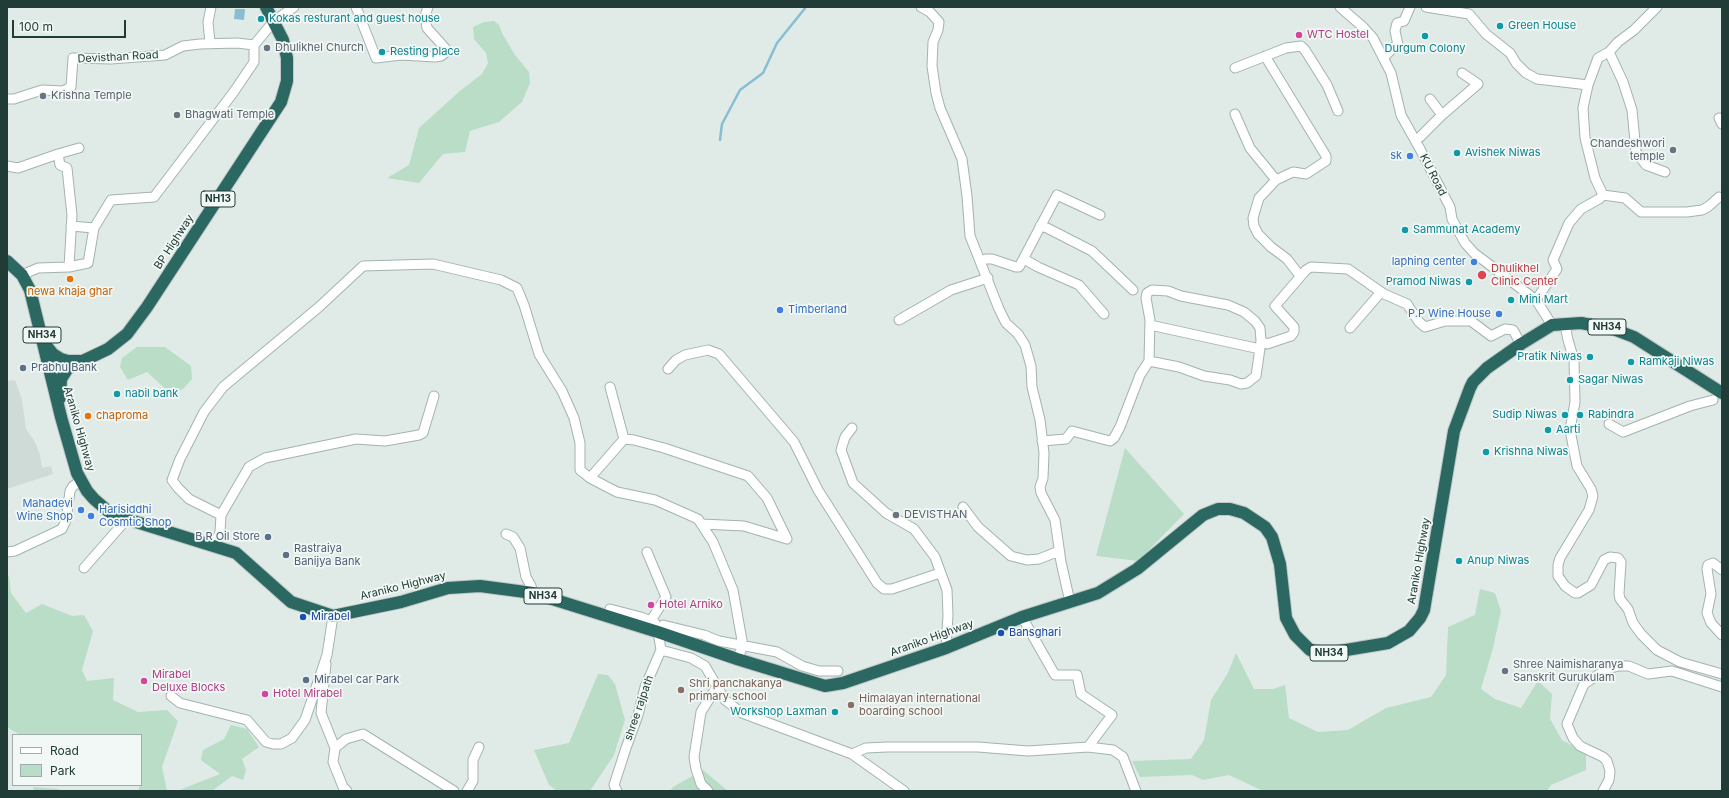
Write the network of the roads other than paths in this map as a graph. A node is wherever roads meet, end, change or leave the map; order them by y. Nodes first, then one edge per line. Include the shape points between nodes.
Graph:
1 (211, 7) edge
2 (294, 7) edge
3 (356, 7) edge
4 (428, 7) edge
5 (921, 7) edge
6 (1340, 7) edge
7 (1410, 7) edge
8 (1429, 7) edge
9 (1657, 7) edge
10 (268, 8) edge
11 (274, 21) junction
12 (210, 43) junction
13 (254, 45) junction
14 (1609, 52) junction
15 (1266, 56) junction
16 (1383, 58) junction
17 (1235, 68) dead end
18 (1462, 73) dead end
19 (1588, 85) junction
20 (7, 99) edge
21 (1430, 99) dead end
22 (1338, 111) dead end
23 (1236, 114) dead end
24 (1442, 115) junction
25 (1414, 140) junction
26 (80, 148) dead end
27 (58, 154) junction
28 (7, 166) edge
29 (1666, 172) dead end
30 (1276, 180) junction
31 (1603, 194) junction
32 (1719, 197) dead end
33 (1100, 215) dead end
34 (71, 226) junction
35 (1040, 226) junction
36 (94, 228) junction
37 (1024, 259) junction
38 (7, 261) edge
39 (980, 261) junction
40 (69, 266) junction
41 (22, 275) junction
42 (1300, 276) junction
43 (988, 278) junction
44 (1133, 290) dead end
45 (1381, 292) junction
46 (1536, 300) junction
47 (1104, 314) dead end
48 (898, 320) dead end
49 (1150, 324) junction
50 (1565, 324) junction
51 (1552, 326) junction
52 (1350, 328) dead end
53 (43, 343) junction
54 (1521, 344) junction
55 (1261, 345) junction
56 (81, 361) junction
57 (1149, 361) junction
58 (668, 369) dead end
59 (610, 387) dead end
60 (434, 396) dead end
61 (1718, 396) edge
62 (61, 417) junction
63 (1609, 424) dead end
64 (852, 428) dead end
65 (624, 439) junction
66 (1042, 440) junction
67 (590, 478) junction
68 (81, 481) junction
69 (963, 507) dead end
70 (221, 515) junction
71 (126, 520) junction
72 (702, 524) junction
73 (506, 534) dead end
74 (213, 547) junction
75 (1059, 551) junction
76 (7, 552) edge
77 (647, 552) dead end
78 (84, 568) dead end
79 (1722, 570) edge
80 (940, 573) junction
81 (533, 593) junction
82 (1070, 602) junction
83 (610, 609) dead end
84 (333, 616) junction
85 (1022, 617) junction
86 (650, 622) junction
87 (660, 628) junction
88 (1722, 635) edge
89 (742, 646) junction
90 (946, 648) junction
91 (661, 650) junction
92 (327, 655) junction
93 (737, 659) junction
94 (838, 671) dead end
95 (1722, 674) edge
96 (1722, 687) edge
97 (716, 688) junction
98 (171, 696) dead end
99 (479, 747) dead end
100 (1088, 747) junction
101 (335, 748) junction
102 (852, 754) junction
103 (616, 788) edge
104 (344, 790) edge
105 (454, 791) edge
106 (467, 791) edge
107 (708, 791) edge
108 (904, 791) edge
109 (1136, 791) edge
110 (1603, 791) edge

1 - 12 street via 208,22
2 - 11 street
3 - 4 street via 376,58 400,55 435,57 445,53 445,48 427,28 425,16
5 - 39 street via 939,22 932,53 936,92 940,108 962,159 970,236
6 - 16 street, KU Road via 1373,38
7 - 16 street via 1404,21 1397,23 1397,48 1394,47
8 - 19 street via 1468,14 1486,34 1510,53 1526,73 1537,80
9 - 14 street
10 - 11 highway, BP Highway / NH13
11 - 13 street
11 - 56 highway, BP Highway / NH13 via 283,40 287,58 287,81 281,102 127,334 108,349
12 - 13 street, Devisthan Road
12 - 20 street, Devisthan Road via 183,46 165,55 111,59 73,58 71,87 63,91 42,90
13 - 36 street via 254,62 154,197 111,200
14 - 19 street via 1598,58
14 - 29 street via 1632,110 1636,152 1646,165
15 - 17 street
15 - 22 street via 1286,48 1301,46 1327,85
15 - 30 street via 1326,156 1326,161 1306,174 1293,172
16 - 25 street, KU Road via 1391,73 1401,115
18 - 24 street via 1478,84
19 - 31 street via 1583,108 1585,138 1595,178
21 - 24 street
23 - 30 street via 1250,148
24 - 25 street
25 - 46 street, KU Road via 1450,206 1452,218 1465,243 1474,253
26 - 27 street
27 - 28 street via 18,168
27 - 34 street via 60,165 67,168
30 - 42 street via 1259,198 1253,218 1254,226 1258,234 1287,259
31 - 32 street via 1625,198 1641,212 1702,210
31 - 46 street via 1581,209 1569,223 1553,260 1557,269
33 - 35 street via 1057,195
34 - 36 street
34 - 40 street
35 - 37 street
35 - 44 street via 1092,250
36 - 40 street via 88,263
37 - 39 street via 1019,267 992,259
37 - 47 street via 1079,286
38 - 41 highway, Araniko Highway / NH34
39 - 43 street
40 - 41 street via 38,268
41 - 53 highway, Araniko Highway / NH34 via 30,290
42 - 45 street via 1311,267 1348,269
42 - 55 street via 1275,306 1294,327 1294,332 1291,336
43 - 48 street via 951,290
43 - 66 street via 1006,323 1025,345 1031,366 1032,387
45 - 52 street
45 - 54 street via 1407,304 1425,327 1445,321 1471,321 1491,336 1513,330
46 - 51 street, KU Road
49 - 55 street
49 - 55 street via 1147,292 1168,291 1228,305 1244,312 1260,328
49 - 57 street
50 - 51 highway, Araniko Highway / NH34
50 - 61 highway, Araniko Highway / NH34 via 1590,324 1634,337
50 - 95 street via 1574,360 1575,402 1570,430 1577,466 1593,496 1589,510 1560,558 1558,576 1562,583 1575,593 1591,585 1604,560 1618,558 1621,562 1620,599 1641,634 1657,650 1680,662
51 - 54 highway, Araniko Highway / NH34
53 - 56 highway, BP Highway / NH13 via 61,359
53 - 62 highway, Araniko Highway / NH34
54 - 82 highway, Araniko Highway / NH34 via 1487,368 1473,382 1465,397 1454,431 1424,610 1416,624 1400,637 1379,646 1328,653 1310,650 1296,635 1286,618 1280,564 1272,537 1256,520 1230,509 1214,510 1203,515 1137,569 1098,593
55 - 57 street via 1256,376 1247,384 1204,376 1179,367
56 - 62 highway, BP Highway / NH13 via 68,368 61,379
57 - 66 street via 1140,375 1120,427 1110,441 1072,431 1066,439
58 - 80 street via 685,355 708,350 720,354 794,442 818,490 877,583 884,589 892,589
59 - 65 street
60 - 70 street via 423,433 419,435 385,441 356,439 265,458 249,467
61 - 63 street via 1623,432
62 - 68 highway, Araniko Highway / NH34
64 - 80 street via 845,437 841,450 853,483 886,513 914,529 935,557
65 - 67 street
65 - 72 street via 664,448 748,476 767,498 787,539 744,526
66 - 75 street via 1044,467 1040,487 1055,520
67 - 70 street via 580,470 580,443 574,418 562,391 539,354 517,288 501,280 433,264 363,266 319,307 223,387 204,412 172,480 190,499
67 - 72 street via 617,492 655,500 698,519
68 - 71 highway, Araniko Highway / NH34 via 101,506
68 - 76 street via 70,491 66,520 62,529 15,551
69 - 75 street via 978,527 1011,556 1027,560 1038,559
70 - 74 street via 220,532
71 - 74 highway, Araniko Highway / NH34
71 - 78 street
72 - 89 street via 713,542 732,590
73 - 81 street via 513,537 520,548 526,577
74 - 84 highway, Araniko Highway / NH34 via 236,554 291,602
75 - 82 street
77 - 86 street via 666,597
79 - 88 street via 1713,563 1708,565 1707,569 1711,594 1707,613 1711,623
80 - 90 street via 947,590
81 - 84 highway, Araniko Highway / NH34 via 480,586 448,588 400,602
81 - 87 highway, Araniko Highway / NH34
82 - 85 highway, Araniko Highway / NH34
83 - 86 street
84 - 92 street
85 - 90 highway, Araniko Highway / NH34
85 - 100 street via 1055,675 1077,675 1081,694 1112,715
86 - 87 street
87 - 89 street
87 - 91 street
87 - 93 highway, Araniko Highway / NH34
89 - 93 street
89 - 94 street via 777,652 802,666 819,671
90 - 93 highway, Araniko Highway / NH34 via 843,683 825,686
91 - 97 street via 691,658 705,666
91 - 103 street, shree rajpath via 645,687
92 - 98 street via 305,720 292,738 280,744 266,742 247,720 180,703
92 - 101 street via 321,713
96 - 110 street via 1672,671 1648,674 1629,666 1607,668 1584,684 1567,724 1580,746 1607,761 1609,780
97 - 102 street via 725,700 742,714
97 - 107 street via 701,712 694,758 701,784
99 - 106 street via 473,760 473,781
100 - 102 street via 1028,751 978,747 887,747 866,748
100 - 109 street via 1113,750 1120,754
101 - 104 street via 333,762
101 - 105 street via 346,739 363,734
102 - 108 street

